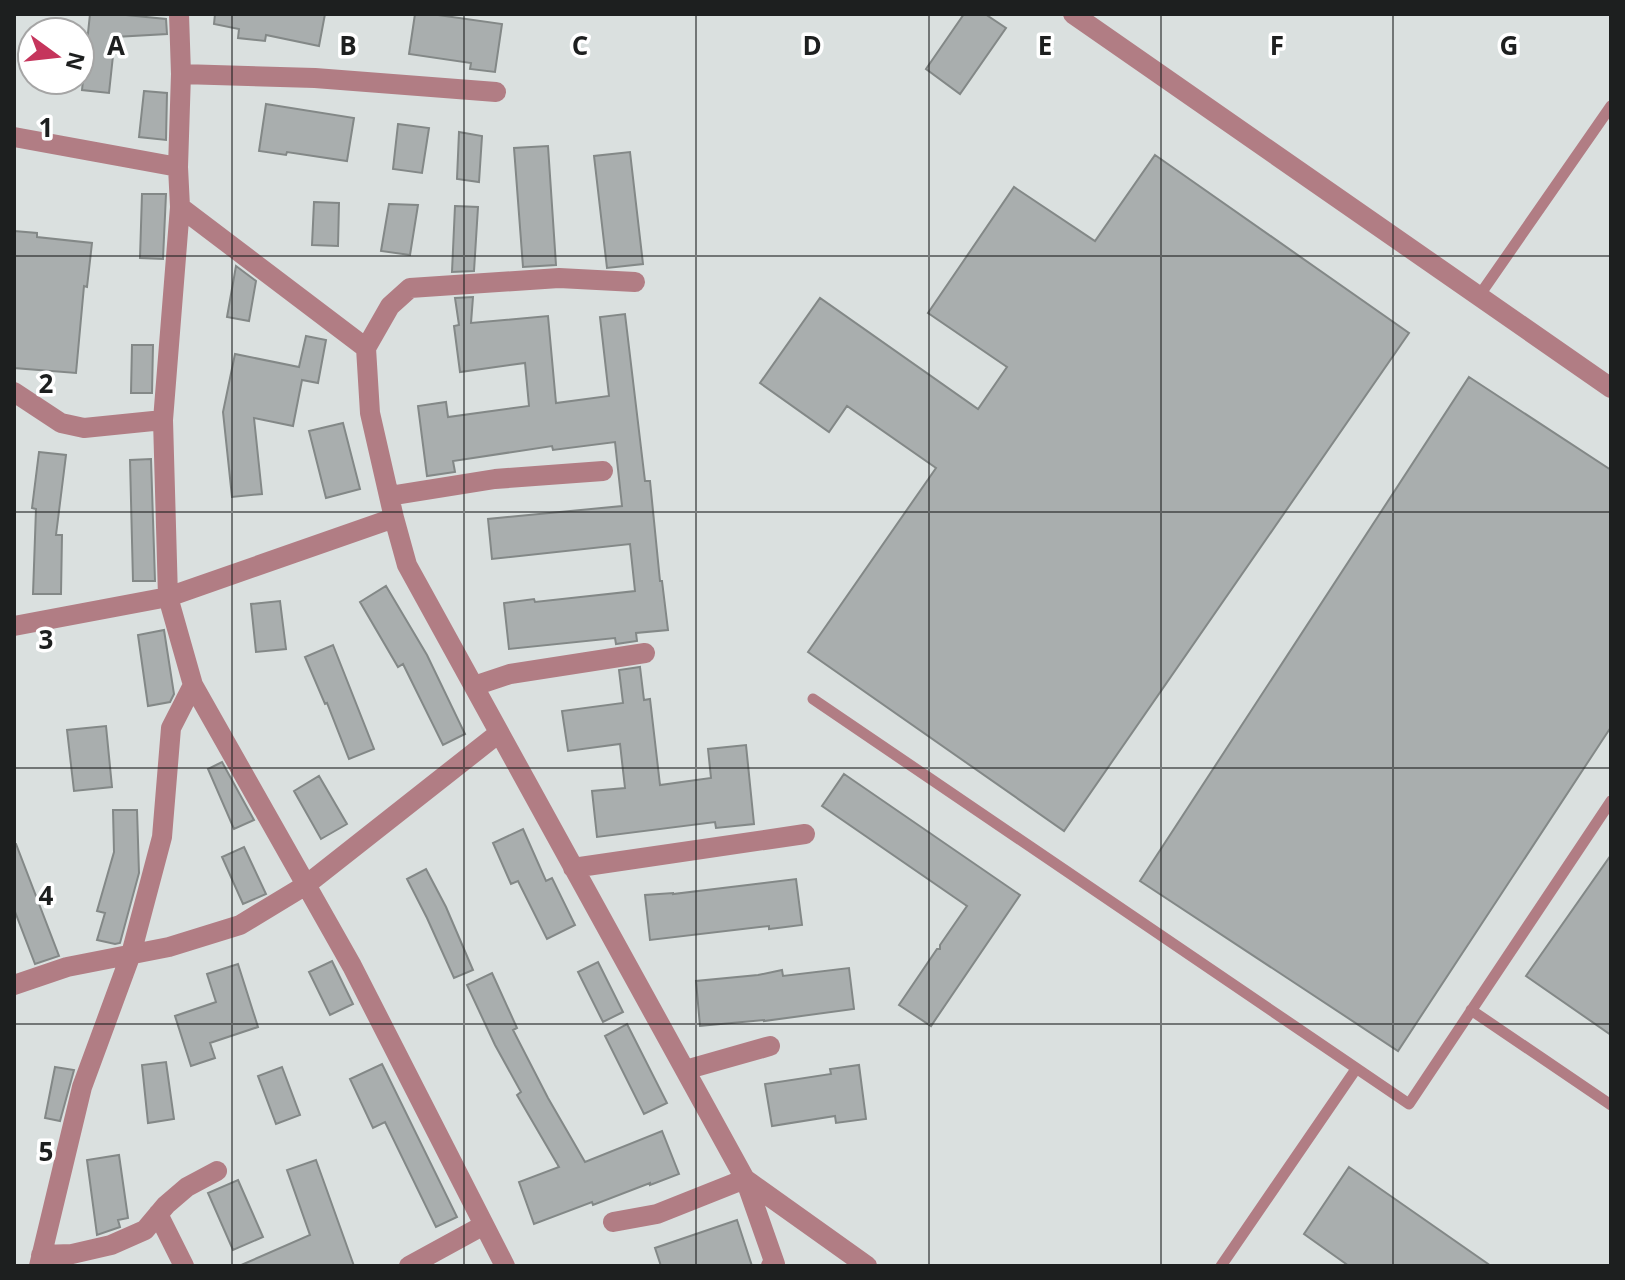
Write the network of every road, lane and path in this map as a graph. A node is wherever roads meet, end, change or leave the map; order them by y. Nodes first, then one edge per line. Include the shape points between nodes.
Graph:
1 (179, 14) edge
2 (1073, 14) edge
3 (181, 74) junction
4 (496, 92) dead end
5 (1611, 108) edge
6 (14, 137) edge
7 (178, 167) junction
8 (180, 207) junction
9 (635, 282) dead end
10 (1479, 296) junction
11 (366, 348) junction
12 (1611, 388) edge
13 (14, 392) edge
14 (163, 420) junction
15 (603, 471) dead end
16 (389, 496) junction
17 (394, 518) junction
18 (168, 597) junction
19 (14, 626) edge
20 (645, 653) dead end
21 (193, 685) junction
22 (474, 686) junction
23 (813, 699) dead end
24 (499, 733) junction
25 (1611, 801) edge
26 (805, 834) dead end
27 (573, 868) junction
28 (306, 885) junction
29 (131, 954) junction
30 (14, 985) edge
31 (1471, 1010) junction
32 (770, 1046) dead end
33 (1356, 1069) junction
34 (685, 1070) junction
35 (1611, 1105) edge
36 (217, 1171) dead end
37 (745, 1179) junction
38 (158, 1214) junction
39 (613, 1222) dead end
40 (484, 1225) junction
41 (40, 1261) edge
42 (184, 1266) edge
43 (409, 1266) edge
44 (505, 1266) edge
45 (771, 1266) edge
46 (867, 1266) edge
47 (1221, 1266) edge

1 - 3 street
2 - 10 street
3 - 4 street
3 - 7 street
5 - 10 lane
6 - 7 street
7 - 8 street
8 - 11 street
8 - 14 street
9 - 11 street via 559,278 410,288 390,306
10 - 12 street
11 - 16 street via 370,413
13 - 14 street via 61,423 84,428
14 - 18 street
15 - 16 street via 495,479
16 - 17 street
17 - 18 street
17 - 22 street via 407,565
18 - 19 street
18 - 21 street
20 - 22 street via 510,674
21 - 28 street
21 - 29 street via 171,728 162,837
22 - 24 street
23 - 33 lane
24 - 27 street
24 - 28 street
25 - 31 lane
26 - 27 street
27 - 34 street
28 - 29 street via 240,925
28 - 40 street
29 - 30 street
29 - 41 street via 82,1087
31 - 33 lane via 1409,1104
31 - 35 lane
32 - 34 street
33 - 47 lane
34 - 37 street
36 - 38 street via 187,1187
37 - 39 street via 657,1214
37 - 45 street via 775,1264
37 - 46 street
38 - 41 street via 145,1230 111,1245
38 - 42 street
40 - 43 street
40 - 44 street

